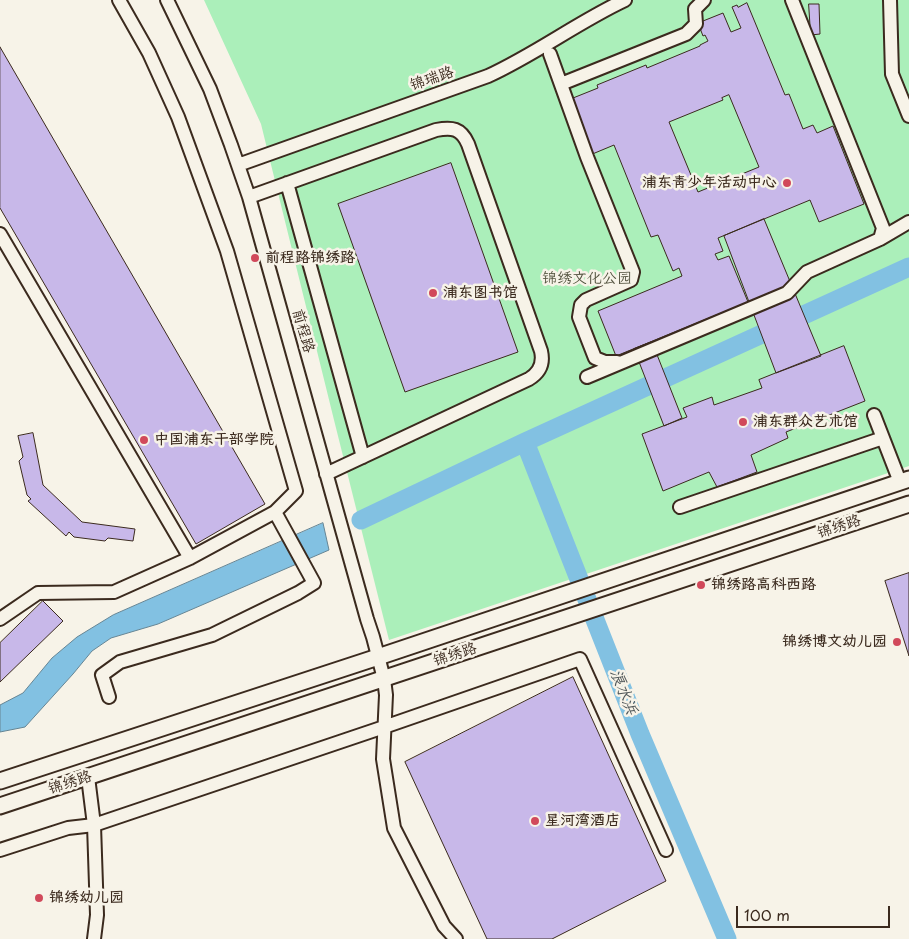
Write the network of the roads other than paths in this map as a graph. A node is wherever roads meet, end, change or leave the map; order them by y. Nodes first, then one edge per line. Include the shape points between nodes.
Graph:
1 (167, 0) edge
2 (625, 0) edge
3 (704, 0) edge
4 (792, 0) edge
5 (890, 0) edge
6 (122, 1) edge
7 (550, 54) dead end
8 (561, 84) junction
9 (909, 116) edge
10 (238, 164) junction
11 (287, 183) junction
12 (249, 197) junction
13 (909, 222) edge
14 (0, 234) edge
15 (880, 239) junction
16 (624, 362) junction
17 (587, 377) dead end
18 (874, 415) dead end
19 (882, 438) junction
20 (362, 457) junction
21 (326, 474) junction
22 (905, 481) edge
23 (909, 504) edge
24 (680, 507) dead end
25 (275, 512) junction
26 (190, 558) junction
27 (0, 619) edge
28 (378, 657) junction
29 (384, 679) junction
30 (109, 697) dead end
31 (384, 727) junction
32 (88, 777) junction
33 (0, 781) edge
34 (0, 806) edge
35 (94, 824) junction
36 (0, 850) edge
37 (666, 850) dead end
38 (94, 939) edge
39 (456, 939) edge

1 - 10 street, 前程路 via 210,89
2 - 10 street, 锦瑞路 via 488,76
3 - 8 street via 695,8 696,24 686,34
4 - 15 street via 883,228
5 - 9 street via 892,74
6 - 25 street via 178,117 227,251 296,491
7 - 8 street
8 - 16 street via 633,272 631,280 580,305 579,317 595,358 605,362
10 - 12 street, 前程路
11 - 12 street
11 - 20 street
11 - 20 street via 436,130 459,131 468,144 541,351 540,368 528,380
12 - 21 street, 前程路
13 - 15 street
14 - 26 street
15 - 16 street via 807,272 787,293
16 - 17 street
18 - 19 street
19 - 22 street
19 - 24 street
20 - 21 street
21 - 28 street, 前程路
22 - 28 main road, 锦绣路
23 - 29 main road, 锦绣路
25 - 26 street
25 - 30 street via 314,583 212,635 120,662 102,675
26 - 27 street via 114,592 38,593
28 - 29 street, 前程路
28 - 33 main road, 锦绣路
29 - 31 street, 前程路 via 387,700
29 - 32 main road, 锦绣路
31 - 35 street
31 - 37 street via 580,659
31 - 39 street, 前程路 via 384,759 394,828 444,926
32 - 34 main road, 锦绣路
32 - 35 street
35 - 36 street via 68,828
35 - 38 street

